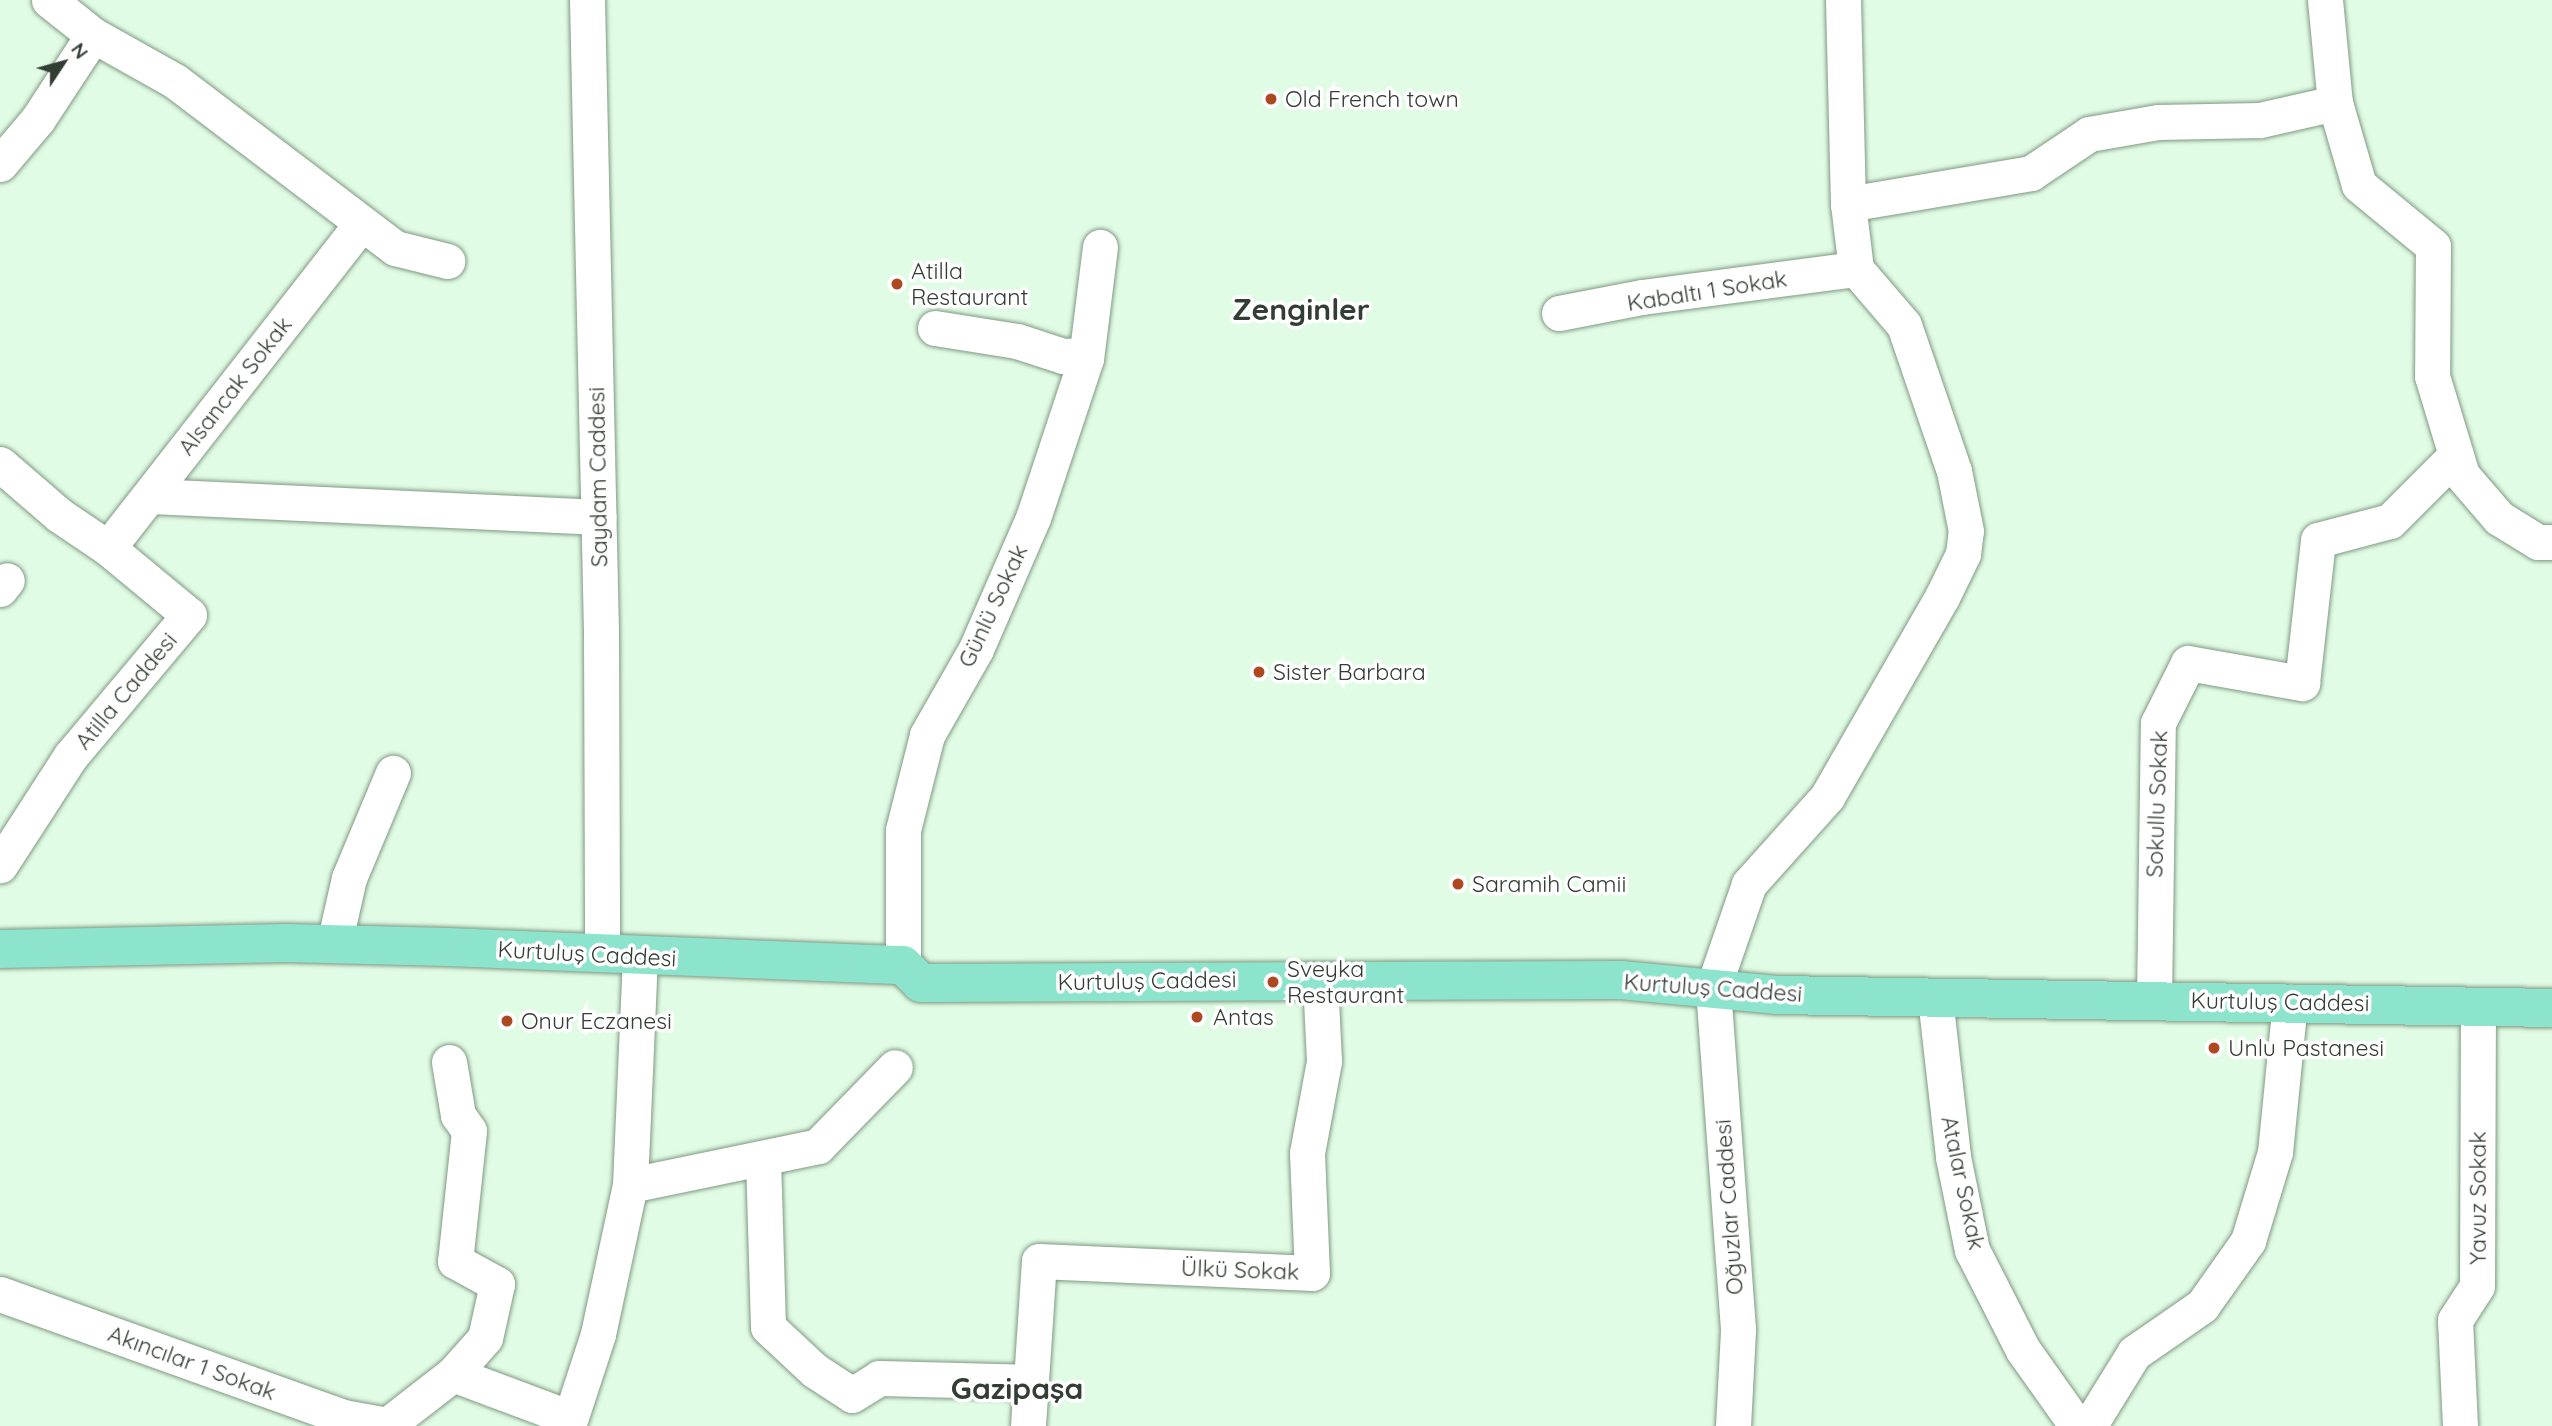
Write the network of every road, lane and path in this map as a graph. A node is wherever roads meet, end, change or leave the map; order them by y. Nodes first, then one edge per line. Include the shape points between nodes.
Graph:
1 (49, 0) edge
2 (587, 0) edge
3 (1843, 0) edge
4 (2325, 0) edge
5 (93, 35) junction
6 (2336, 103) junction
7 (0, 164) edge
8 (1847, 204) junction
9 (361, 225) junction
10 (1100, 247) dead end
11 (447, 261) dead end
12 (1856, 270) junction
13 (1559, 313) dead end
14 (934, 328) dead end
15 (1084, 355) junction
16 (2456, 455) junction
17 (0, 464) edge
18 (153, 496) dead end
19 (599, 517) junction
20 (2552, 542) edge
21 (108, 548) junction
22 (393, 773) dead end
23 (0, 865) edge
24 (334, 944) junction
25 (0, 949) edge
26 (602, 954) junction
27 (640, 958) junction
28 (902, 965) junction
29 (1320, 980) junction
30 (1713, 988) junction
31 (1935, 998) junction
32 (2154, 1001) junction
33 (2290, 1002) junction
34 (2478, 1005) junction
35 (2552, 1008) edge
36 (449, 1062) dead end
37 (895, 1067) dead end
38 (763, 1158) junction
39 (630, 1185) junction
40 (0, 1294) edge
41 (453, 1374) junction
42 (1028, 1382) junction
43 (569, 1422) edge
44 (386, 1425) edge
45 (1028, 1426) edge
46 (1733, 1426) edge
47 (2077, 1426) edge
48 (2089, 1426) edge
49 (2460, 1426) edge

1 - 5 street
2 - 19 street, Saydam Caddesi
3 - 8 street
4 - 6 street
5 - 7 street
5 - 9 street via 175,81
6 - 8 street via 2260,120 2158,122 2089,134 2031,173
6 - 16 street via 2359,185 2432,246 2432,376
8 - 12 street
9 - 11 street via 396,248
9 - 21 street, Alsancak Sokak
10 - 15 street, Günlü Sokak
12 - 13 street, Kabaltı 1 Sokak
12 - 30 street via 1904,325 1954,471 1966,531 1963,554 1827,797 1749,884
14 - 15 street via 1017,341 1063,356
15 - 28 street, Günlü Sokak via 1033,518 976,649 927,735 903,830
16 - 20 street via 2462,475 2499,518 2538,542
16 - 32 street, Sokullu Sokak via 2390,520 2318,540 2302,684 2188,663 2158,723
17 - 21 street, Atilla Caddesi via 59,515
18 - 19 street
19 - 26 street, Saydam Caddesi
21 - 23 street, Atilla Caddesi via 190,615 70,757
22 - 24 street via 349,878
24 - 25 main road, Kurtuluş Caddesi
24 - 26 main road, Kurtuluş Caddesi
26 - 27 main road, Kurtuluş Caddesi
27 - 28 main road, Kurtuluş Caddesi
27 - 39 street
28 - 29 main road, Kurtuluş Caddesi via 921,983
29 - 30 main road, Kurtuluş Caddesi via 1621,981
29 - 42 street, Ülkü Sokak via 1324,1061 1307,1153 1312,1273 1039,1261
30 - 31 main road, Kurtuluş Caddesi via 1739,994
30 - 46 street, Oğuzlar Caddesi via 1738,1329
31 - 32 main road, Kurtuluş Caddesi
31 - 47 street, Atalar Sokak via 1953,1157 1972,1250 2024,1350
32 - 33 main road, Kurtuluş Caddesi
33 - 34 main road, Kurtuluş Caddesi
33 - 48 street via 2275,1152 2248,1241 2202,1306 2134,1353
34 - 35 main road, Kurtuluş Caddesi
34 - 49 street, Yavuz Sokak via 2477,1286 2455,1320
36 - 41 street via 458,1115 469,1130 455,1261 498,1284 485,1338
37 - 38 street via 818,1146
38 - 39 street
38 - 42 street via 768,1327 814,1370 852,1395 879,1378
39 - 43 street via 598,1334
40 - 44 street, Akıncılar 1 Sokak via 343,1417
41 - 43 street
41 - 44 street
42 - 45 street, Ülkü Sokak

